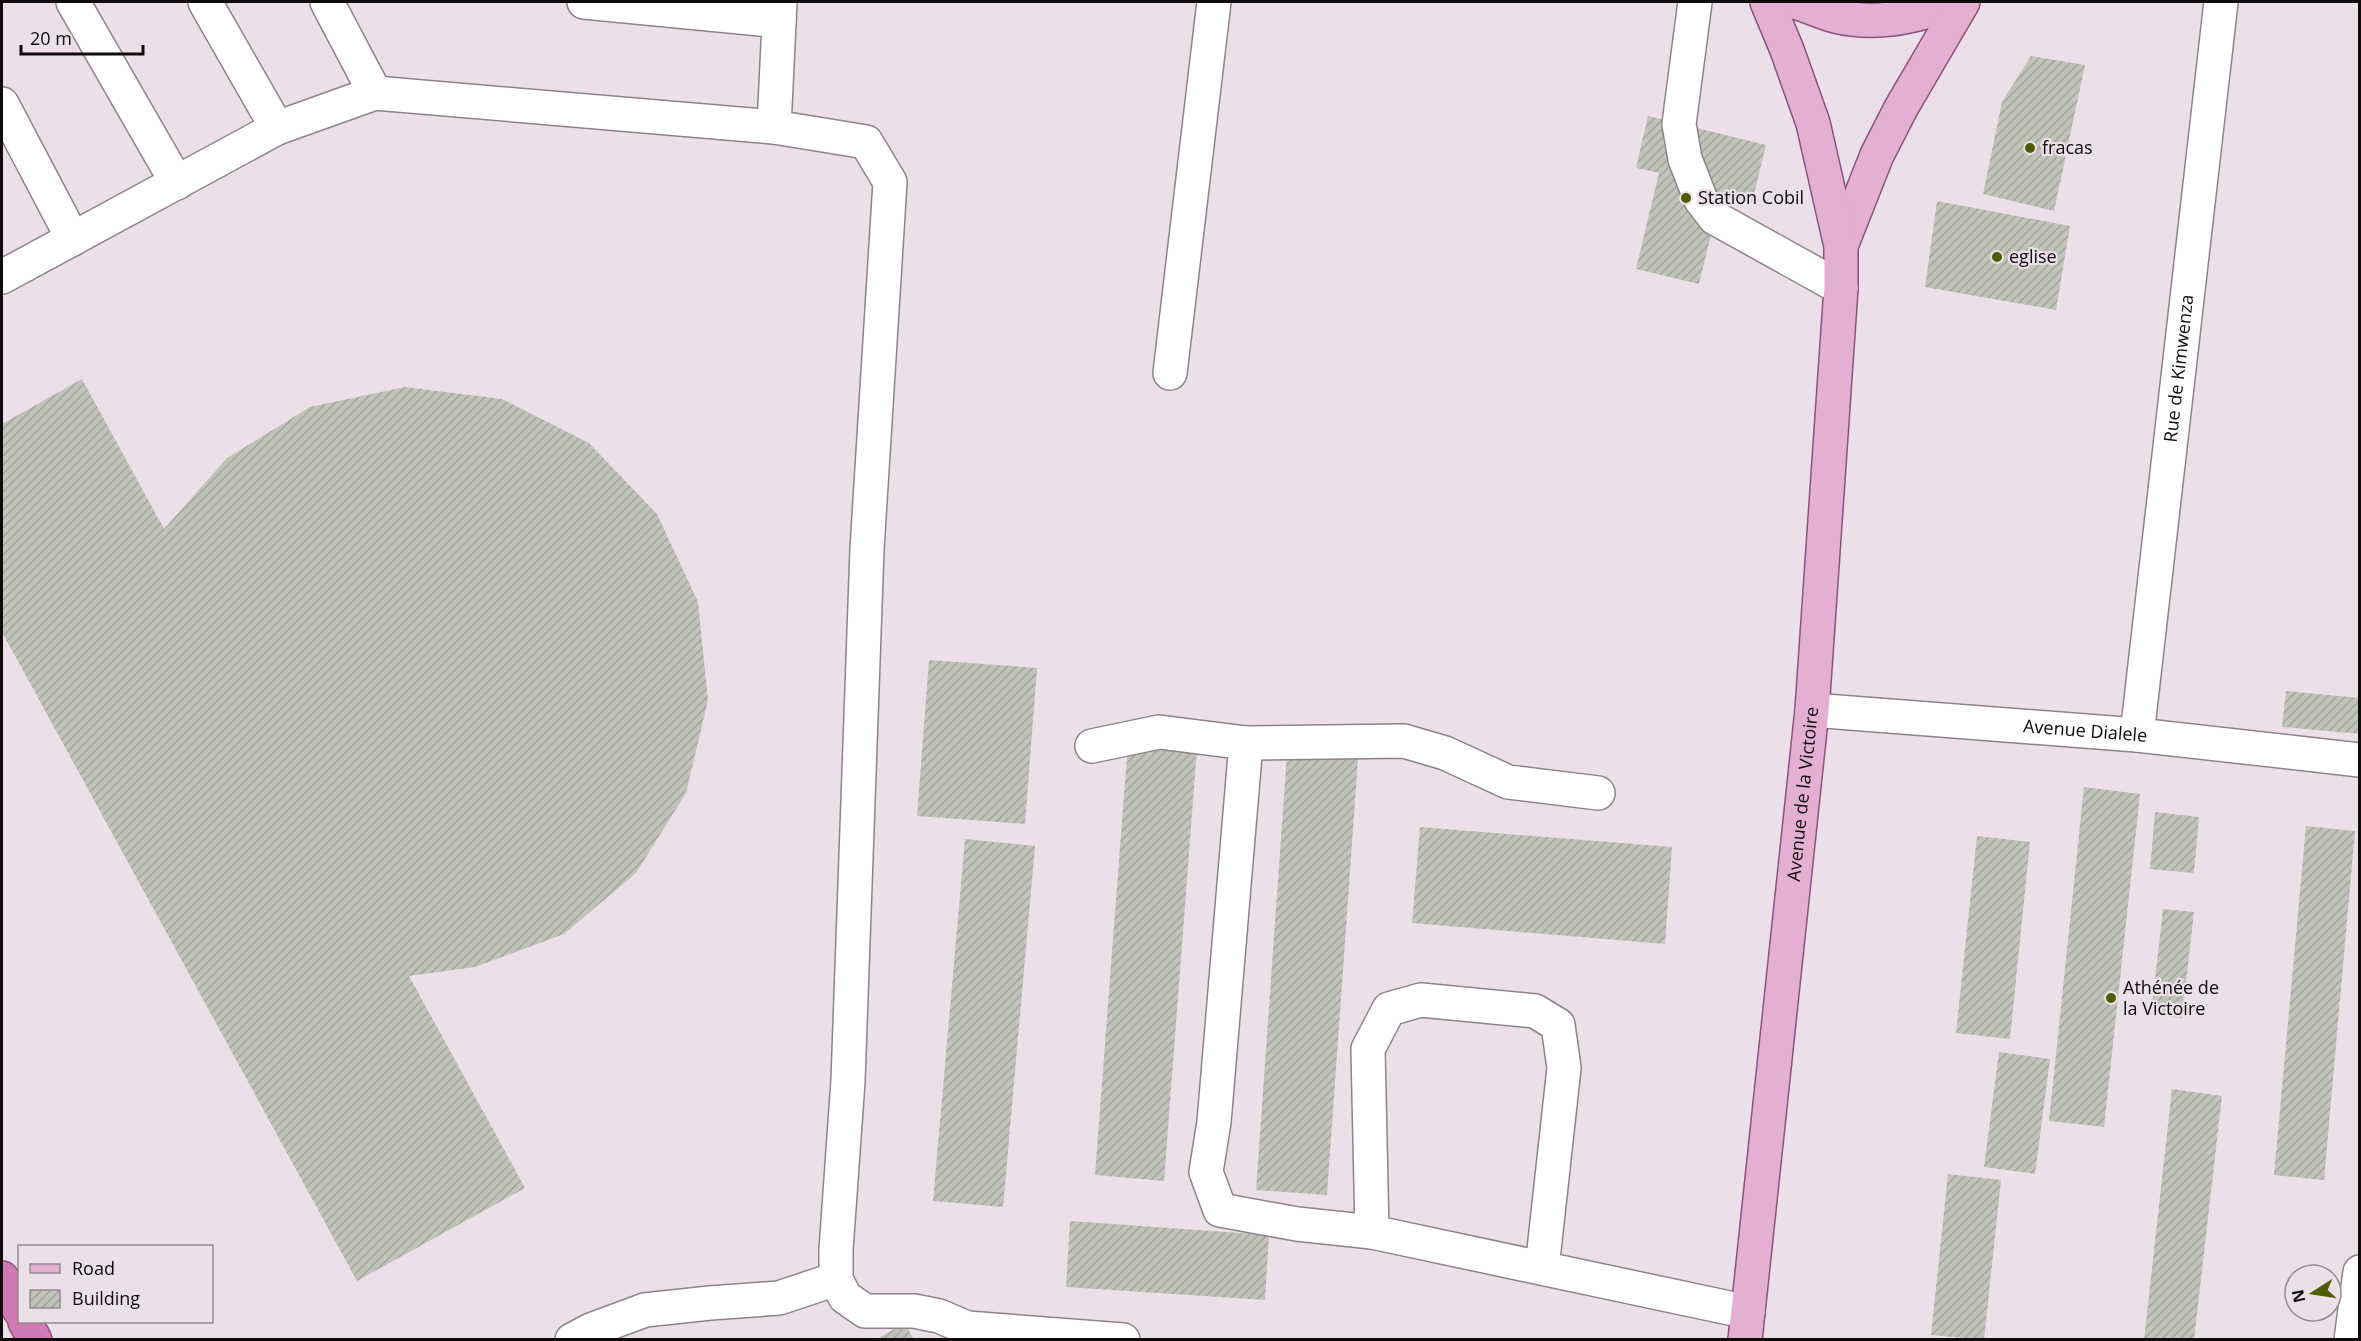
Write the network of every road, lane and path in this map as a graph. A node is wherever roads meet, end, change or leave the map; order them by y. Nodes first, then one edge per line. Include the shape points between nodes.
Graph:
1 (73, 2) edge
2 (205, 2) edge
3 (327, 2) edge
4 (584, 2) edge
5 (1214, 2) edge
6 (1695, 2) edge
7 (1767, 2) edge
8 (1795, 2) edge
9 (1954, 2) edge
10 (1963, 2) edge
11 (2221, 2) edge
12 (780, 11) edge
13 (375, 93) junction
14 (2, 104) edge
15 (774, 127) junction
16 (277, 128) junction
17 (177, 183) junction
18 (73, 239) junction
19 (1841, 246) junction
20 (2, 277) edge
21 (1841, 288) junction
22 (1170, 374) dead end
23 (1812, 710) junction
24 (2137, 735) junction
25 (1246, 743) junction
26 (1092, 746) dead end
27 (2360, 760) edge
28 (1598, 793) dead end
29 (1372, 1232) junction
30 (1542, 1268) junction
31 (2360, 1272) edge
32 (2, 1278) edge
33 (836, 1280) junction
34 (18, 1307) edge
35 (26, 1323) edge
36 (1747, 1326) edge
37 (974, 1334) edge
38 (35, 1340) edge
39 (572, 1340) edge
40 (1123, 1340) edge
41 (2351, 1340) edge

1 - 17 street
2 - 16 street
3 - 13 street
4 - 12 street
5 - 22 street
6 - 21 street via 1678,124 1684,159 1701,200 1715,218
7 - 19 main road via 1813,123
8 - 9 main road via 1836,16 1880,21 1925,14
10 - 19 main road via 1877,155
11 - 24 street, Rue de Kimwenza
12 - 15 street
13 - 15 street
13 - 16 street
14 - 18 street
15 - 33 street via 866,142 890,182 867,561 848,1081
16 - 17 street
17 - 18 street
18 - 20 street
19 - 21 main road, Avenue de la Victoire
21 - 23 main road, Avenue de la Victoire
23 - 24 street, Avenue Dialele
23 - 36 main road, Avenue de la Victoire
24 - 27 street, Avenue Dialele
25 - 26 street via 1159,732
25 - 28 street via 1404,741 1445,753 1508,782
25 - 29 street via 1214,1122 1206,1172 1220,1210
29 - 30 street
29 - 30 street via 1368,1049 1389,1009 1421,1000 1535,1011 1558,1025 1564,1068
30 - 36 street
31 - 41 street
32 - 34 highway
33 - 37 street via 845,1297 865,1311 914,1311 939,1316
33 - 39 street via 779,1298 645,1310
35 - 38 highway
37 - 40 street

